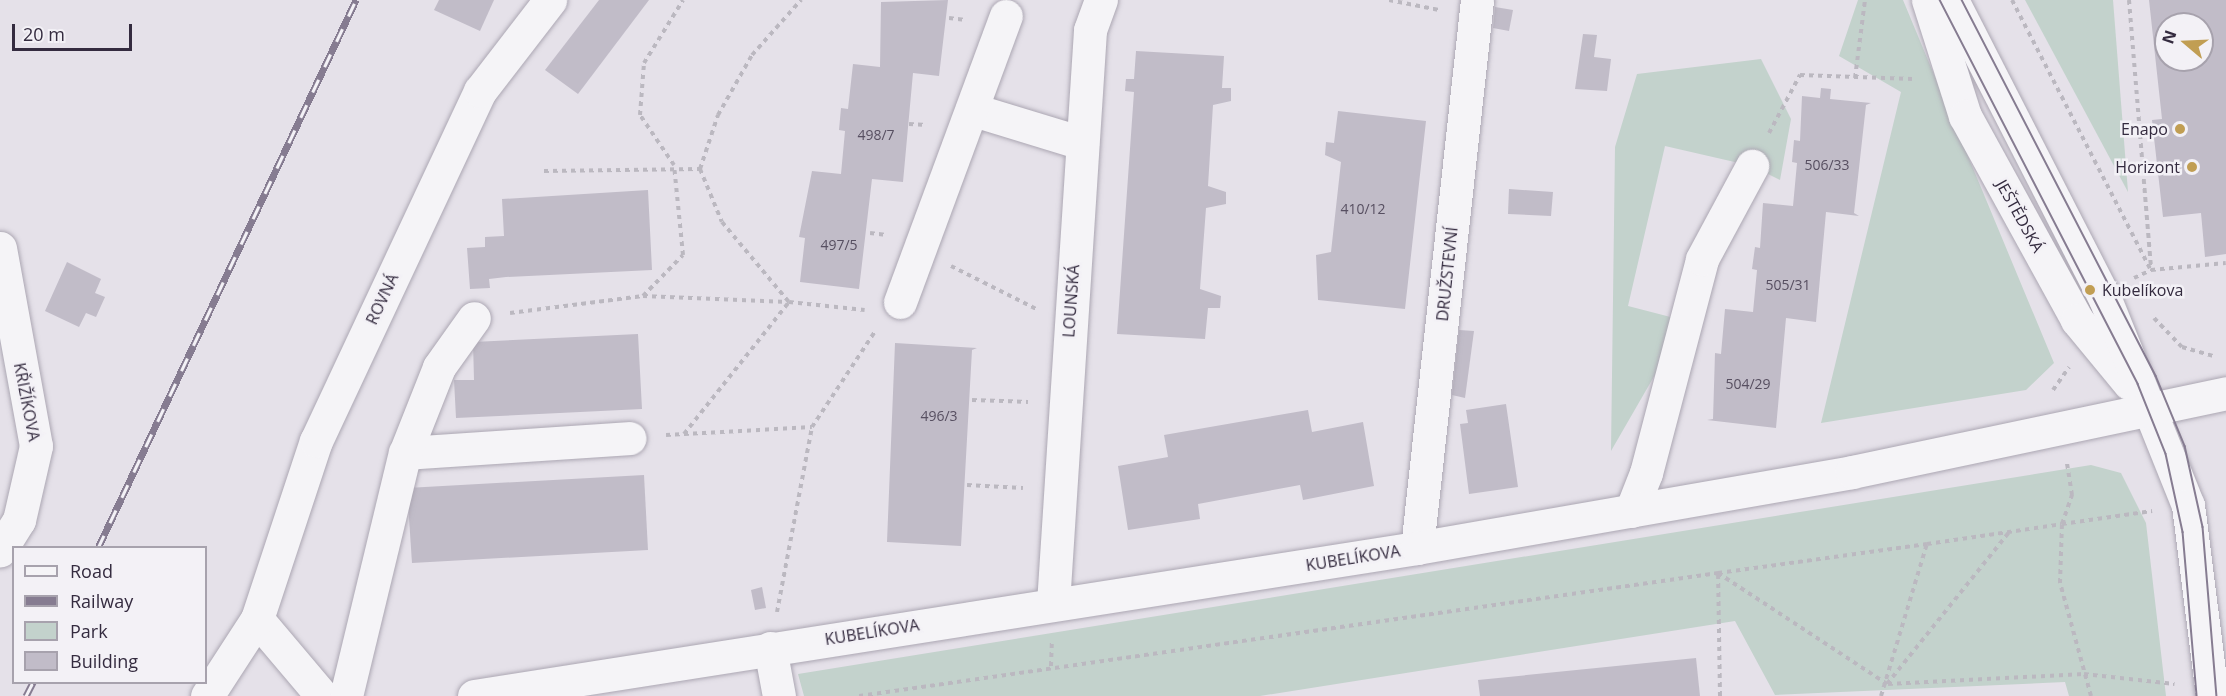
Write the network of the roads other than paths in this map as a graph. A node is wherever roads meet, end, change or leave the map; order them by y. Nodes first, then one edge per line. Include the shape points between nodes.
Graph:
1 (550, 0) edge
2 (1101, 0) edge
3 (1928, 0) edge
4 (1952, 0) edge
5 (1476, 9) edge
6 (1006, 16) dead end
7 (974, 110) junction
8 (1082, 143) junction
9 (1752, 166) road end
10 (0, 248) edge
11 (894, 307) road end
12 (474, 318) road end
13 (2226, 393) edge
14 (2152, 410) junction
15 (630, 438) dead end
16 (405, 453) junction
17 (1631, 511) junction
18 (1417, 548) junction
19 (0, 551) edge
20 (1053, 604) junction
21 (257, 620) junction
22 (770, 648) junction
23 (2212, 692) edge
24 (207, 696) edge
25 (322, 696) edge
26 (346, 696) edge
27 (474, 696) edge
28 (779, 696) edge

1 - 21 street, ROVNÁ via 480,91 316,441
2 - 8 street, LOUNSKÁ via 1090,30
3 - 14 street, JEŠTĚDSKÁ via 1971,126 2077,320
4 - 14 street, JEŠTĚDSKÁ via 2105,299
5 - 18 street, DRUŽSTEVNÍ
6 - 7 street
7 - 8 street
7 - 11 street via 921,251
8 - 20 street, LOUNSKÁ
9 - 17 street via 1702,259 1646,473
10 - 19 street, KŘIŽÍKOVA via 36,446 19,520
12 - 16 street via 439,367
13 - 14 street, KUBELÍKOVA
14 - 17 street, KUBELÍKOVA via 2061,431
14 - 23 street, JEŠTĚDSKÁ via 2188,505
15 - 16 street
16 - 26 street
17 - 18 street, KUBELÍKOVA
18 - 20 street, KUBELÍKOVA
20 - 22 street, KUBELÍKOVA
21 - 24 street, ROVNÁ
21 - 25 street
22 - 27 street, KUBELÍKOVA
22 - 28 street

